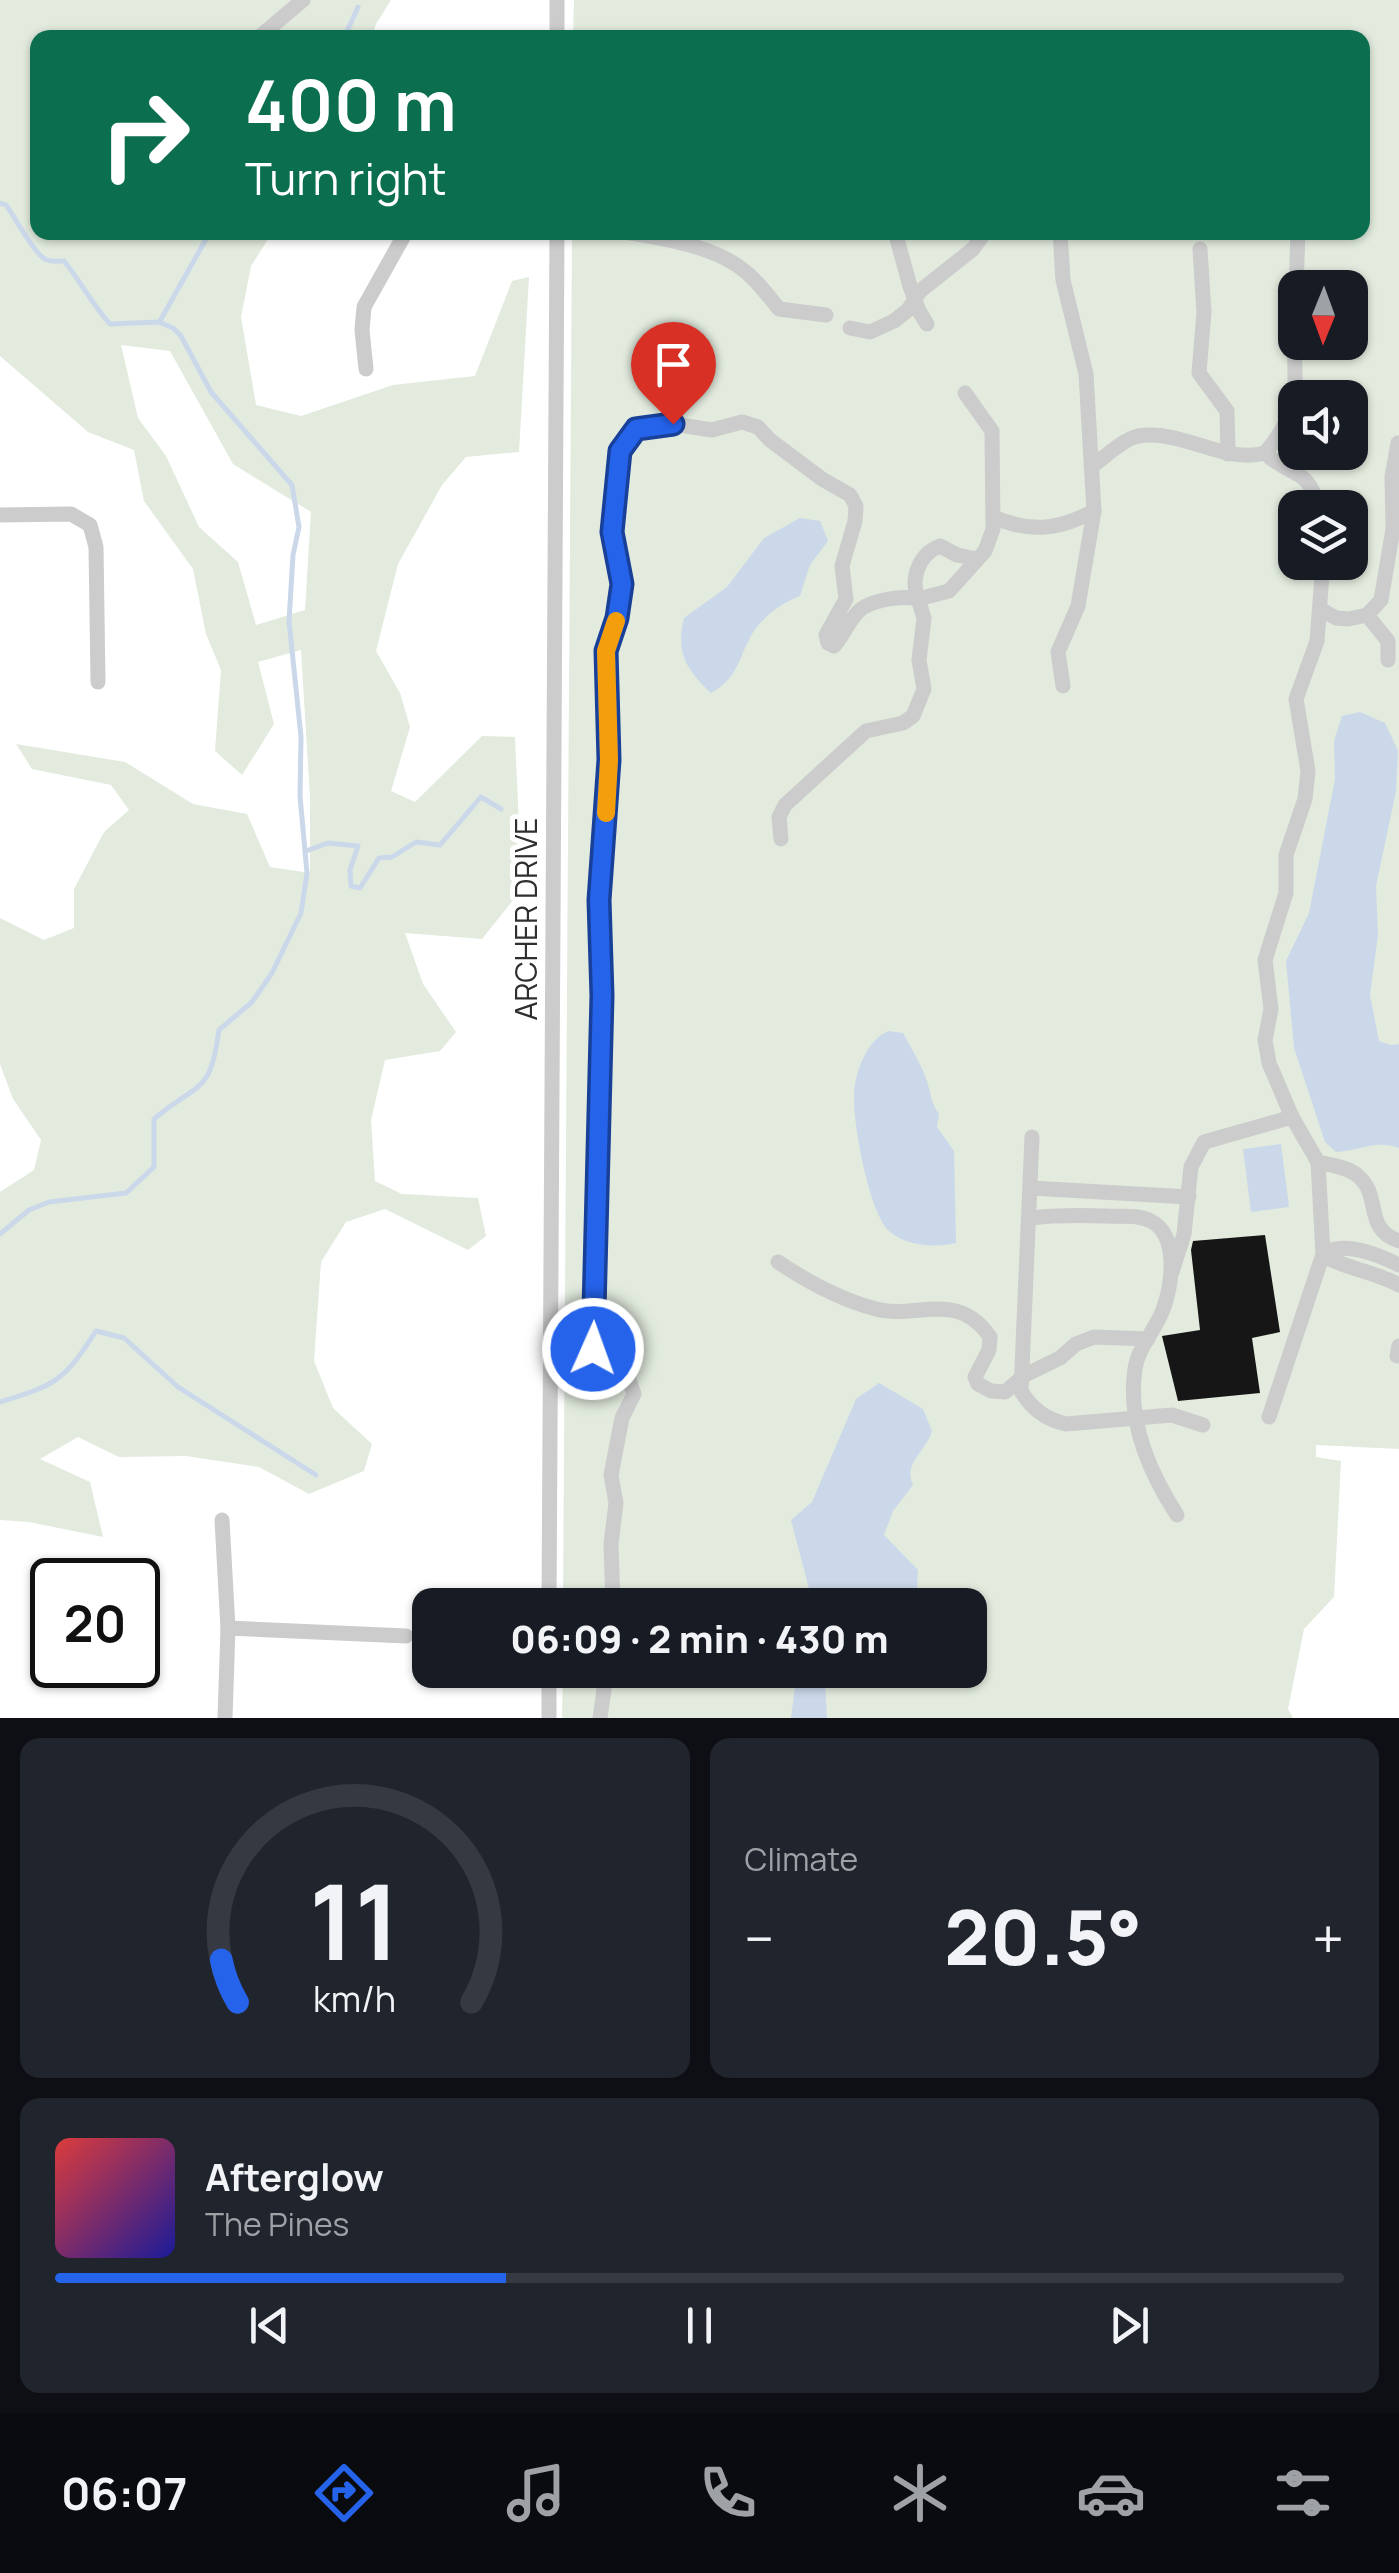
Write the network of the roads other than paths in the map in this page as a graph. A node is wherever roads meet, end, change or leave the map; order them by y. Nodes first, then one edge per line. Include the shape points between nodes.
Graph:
1 (303, 0) edge
2 (557, 0) edge
3 (267, 30) edge
4 (557, 30) edge
5 (402, 240) edge
6 (557, 240) edge
7 (660, 240) edge
8 (897, 240) edge
9 (979, 240) edge
10 (1060, 240) edge
11 (1298, 240) edge
12 (1200, 249) dead end
13 (1297, 270) edge
14 (826, 315) dead end
15 (923, 317) dead end
16 (850, 328) dead end
17 (1295, 360) edge
18 (366, 368) dead end
19 (965, 392) dead end
20 (1090, 435) junction
21 (1398, 443) edge
22 (1117, 448) junction
23 (1265, 453) junction
24 (1228, 454) junction
25 (1092, 467) junction
26 (1314, 490) edge
27 (1094, 511) junction
28 (0, 516) edge
29 (993, 516) junction
30 (977, 559) junction
31 (1322, 580) edge
32 (846, 599) junction
33 (918, 599) junction
34 (863, 608) junction
35 (1320, 609) junction
36 (1367, 614) junction
37 (1388, 660) dead end
38 (98, 682) dead end
39 (1063, 686) dead end
40 (781, 838) dead end
41 (1292, 1118) junction
42 (1032, 1137) dead end
43 (1318, 1162) junction
44 (1031, 1188) junction
45 (1189, 1197) junction
46 (1029, 1218) junction
47 (1399, 1240) edge
48 (1323, 1254) junction
49 (778, 1262) dead end
50 (1399, 1266) edge
51 (1172, 1272) junction
52 (1399, 1285) edge
53 (1148, 1339) junction
54 (1021, 1379) junction
55 (1136, 1418) junction
56 (1270, 1418) dead end
57 (1204, 1425) dead end
58 (1177, 1514) dead end
59 (222, 1520) dead end
60 (550, 1588) edge
61 (615, 1588) edge
62 (228, 1628) junction
63 (406, 1636) dead end
64 (549, 1688) edge
65 (604, 1688) edge
66 (226, 1718) edge
67 (549, 1718) edge
68 (600, 1718) edge

1 - 3 street
2 - 4 street
5 - 18 street via 364,307
6 - 60 street, ARCHER DRIVE
7 - 14 street via 723,258 747,272 780,309
8 - 15 street, bridge
9 - 16 street via 894,321 870,332
10 - 20 street via 1062,280 1086,374
11 - 13 street
12 - 24 street via 1204,312 1198,373 1226,411
17 - 23 street via 1294,405
19 - 29 street via 992,432
20 - 22 street
20 - 25 street
21 - 36 street via 1381,600
22 - 24 street via 1136,436 1184,439
22 - 25 street
23 - 24 street
23 - 26 street via 1282,469 1305,476
25 - 27 street
27 - 29 street via 1042,529
27 - 39 street via 1078,606 1058,652
28 - 38 street via 56,513 90,525
29 - 30 street
30 - 33 street via 949,591
30 - 33 street via 940,546 930,550 915,583
31 - 35 street
32 - 34 street
32 - 34 street via 828,643 834,646
32 - 61 street via 842,566 856,506 758,427 650,425 627,440 620,451 612,532 622,584 606,651 609,760 599,900 593,1349 627,1374 634,1394 611,1475
33 - 34 street via 900,595
33 - 40 street via 924,689 913,716 866,730 784,805
35 - 36 street via 1336,618
35 - 41 street via 1317,641 1296,700 1308,771 1305,799 1265,960 1270,1009 1264,1040
36 - 37 street via 1388,640
41 - 43 street
41 - 45 street via 1204,1142 1191,1167
42 - 44 street
43 - 47 street via 1362,1179 1378,1228
43 - 48 street
44 - 45 street
44 - 46 street
45 - 51 street
46 - 51 street via 1132,1216 1152,1222 1163,1230
46 - 54 street
48 - 50 street via 1337,1248 1367,1252
48 - 52 street
48 - 56 street
49 - 54 street via 880,1311 946,1308 971,1318 990,1337 978,1384 1006,1392
51 - 53 street
53 - 54 street via 1094,1337
53 - 55 street via 1134,1368
54 - 55 street via 1029,1404 1051,1421
55 - 57 street via 1172,1415
55 - 58 street via 1149,1466
59 - 62 street
62 - 63 street
62 - 66 street
64 - 67 street
65 - 68 street

